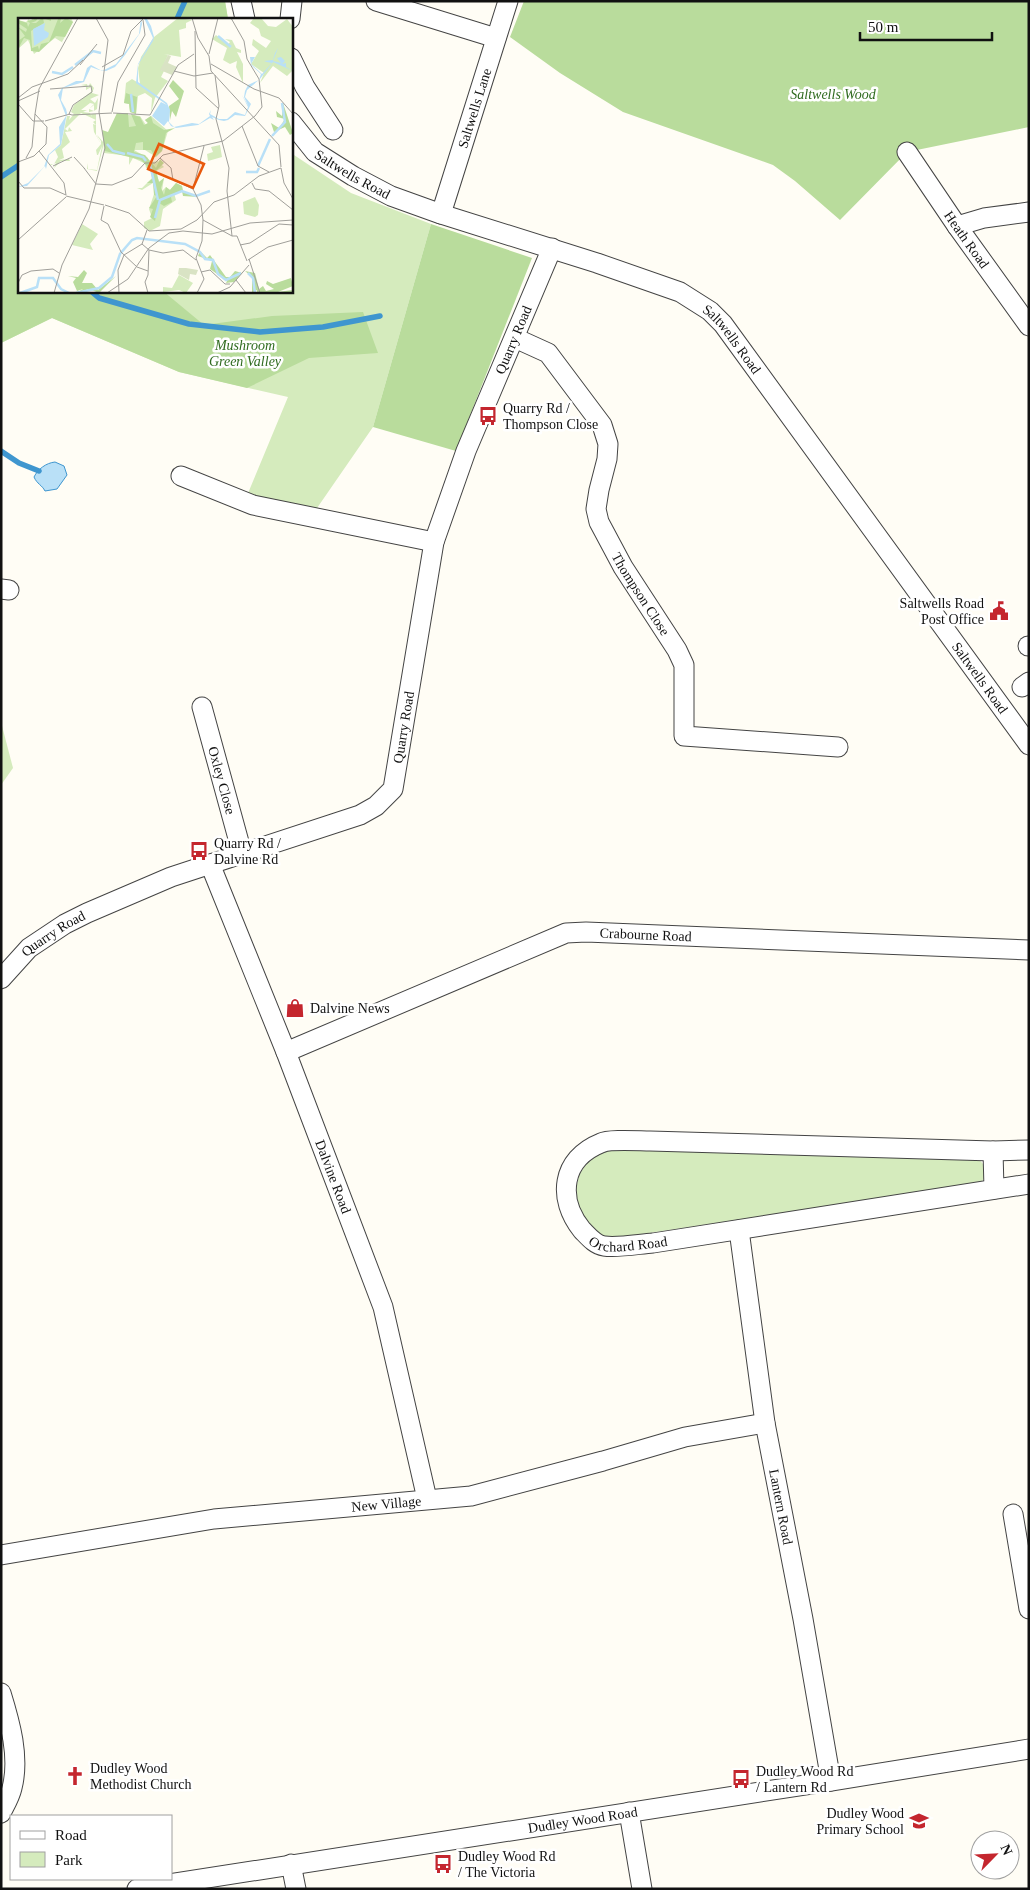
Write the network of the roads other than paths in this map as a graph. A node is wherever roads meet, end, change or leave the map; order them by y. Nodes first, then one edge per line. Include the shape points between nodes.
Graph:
1 (241, 1) edge
2 (292, 1) edge
3 (376, 1) edge
4 (508, 1) edge
5 (245, 18) edge
6 (290, 18) edge
7 (496, 38) junction
8 (292, 60) edge
9 (292, 123) edge
10 (333, 130) dead end
11 (907, 152) dead end
12 (1029, 212) edge
13 (441, 214) junction
14 (957, 226) junction
15 (552, 248) junction
16 (1029, 326) edge
17 (515, 338) junction
18 (182, 476) dead end
19 (434, 542) junction
20 (202, 707) dead end
21 (1029, 745) edge
22 (838, 747) dead end
23 (242, 853) junction
24 (210, 864) junction
25 (1029, 950) edge
26 (1, 979) edge
27 (286, 1052) junction
28 (1029, 1150) edge
29 (993, 1151) junction
30 (1029, 1184) edge
31 (994, 1189) junction
32 (739, 1230) junction
33 (765, 1423) junction
34 (427, 1499) junction
35 (1013, 1514) dead end
36 (1, 1555) edge
37 (1029, 1609) edge
38 (1, 1693) edge
39 (1029, 1749) edge
40 (831, 1781) junction
41 (629, 1812) junction
42 (1, 1813) edge
43 (291, 1864) junction
44 (137, 1889) edge
45 (296, 1889) edge
46 (642, 1889) edge

1 - 5 street
2 - 6 street
3 - 7 street
4 - 7 street, Saltwells Lane
7 - 13 street, Saltwells Lane
8 - 10 street
9 - 13 street, Saltwells Road via 315,152 353,176 392,196
11 - 14 street, Heath Road
12 - 14 street via 984,218
13 - 15 street, Saltwells Road
14 - 16 street, Heath Road
15 - 17 street, Quarry Road
15 - 21 street, Saltwells Road via 680,292 710,311 723,324
17 - 19 street, Quarry Road via 466,451
17 - 22 street, Thompson Close via 548,353 602,425 608,444 596,509 599,522 623,568 684,665 684,736
18 - 19 street via 253,506
19 - 23 street, Quarry Road via 393,789 376,806 360,815
20 - 23 street, Oxley Close
23 - 24 street, Quarry Road
24 - 26 street, Quarry Road via 87,912 29,948
24 - 27 street, Dalvine Road
25 - 27 street, Crabourne Road via 566,933
27 - 34 street, Dalvine Road via 383,1307
28 - 29 street, Orchard Road
29 - 31 street
29 - 32 street, Orchard Road via 602,1142 575,1160 568,1174 566,1188 571,1215 590,1238 602,1246 653,1243
30 - 31 street, Orchard Road
31 - 32 street, Orchard Road
32 - 33 street, Lantern Road
33 - 34 street, New Village via 685,1437 471,1496
33 - 40 street, Lantern Road
34 - 36 street, New Village via 214,1519
35 - 37 street
38 - 42 street via 15,1760 12,1788
39 - 40 street, Dudley Wood Road
40 - 41 street, Dudley Wood Road
41 - 43 street, Dudley Wood Road
41 - 46 street
43 - 44 street, Dudley Wood Road
43 - 45 street

